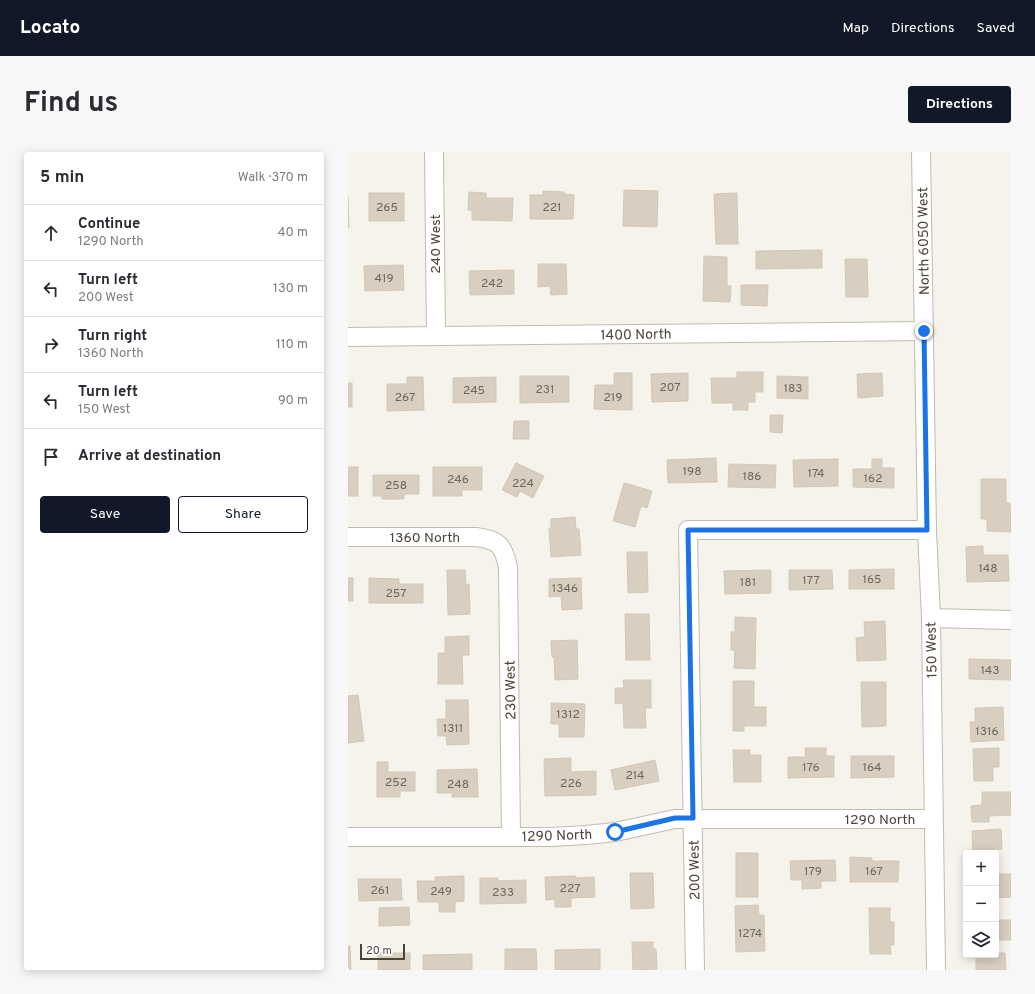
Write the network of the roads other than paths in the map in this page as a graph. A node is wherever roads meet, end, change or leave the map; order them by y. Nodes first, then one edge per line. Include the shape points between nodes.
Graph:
1 (434, 152) edge
2 (921, 152) edge
3 (924, 331) junction
4 (436, 336) junction
5 (348, 337) edge
6 (927, 530) junction
7 (348, 537) edge
8 (500, 545) joint
9 (931, 618) junction
10 (1011, 620) edge
11 (693, 818) junction
12 (933, 818) junction
13 (348, 837) edge
14 (511, 837) junction
15 (695, 970) edge
16 (936, 970) edge

1 - 4 street, 240 West
2 - 3 street, North 6050 West
3 - 4 street, 1400 North
3 - 6 street, 150 West
4 - 5 street, 1400 North
6 - 9 street, 150 West
6 - 11 street, 200 West via 688,530
7 - 8 street, 1360 North via 476,537 488,538
8 - 14 street, 230 West via 508,567
9 - 10 street
9 - 12 street, 150 West
11 - 12 street, 1290 North
11 - 14 street, 1290 North via 675,818 615,832
11 - 15 street, 200 West
12 - 16 street, 150 West
13 - 14 street, 1290 North

